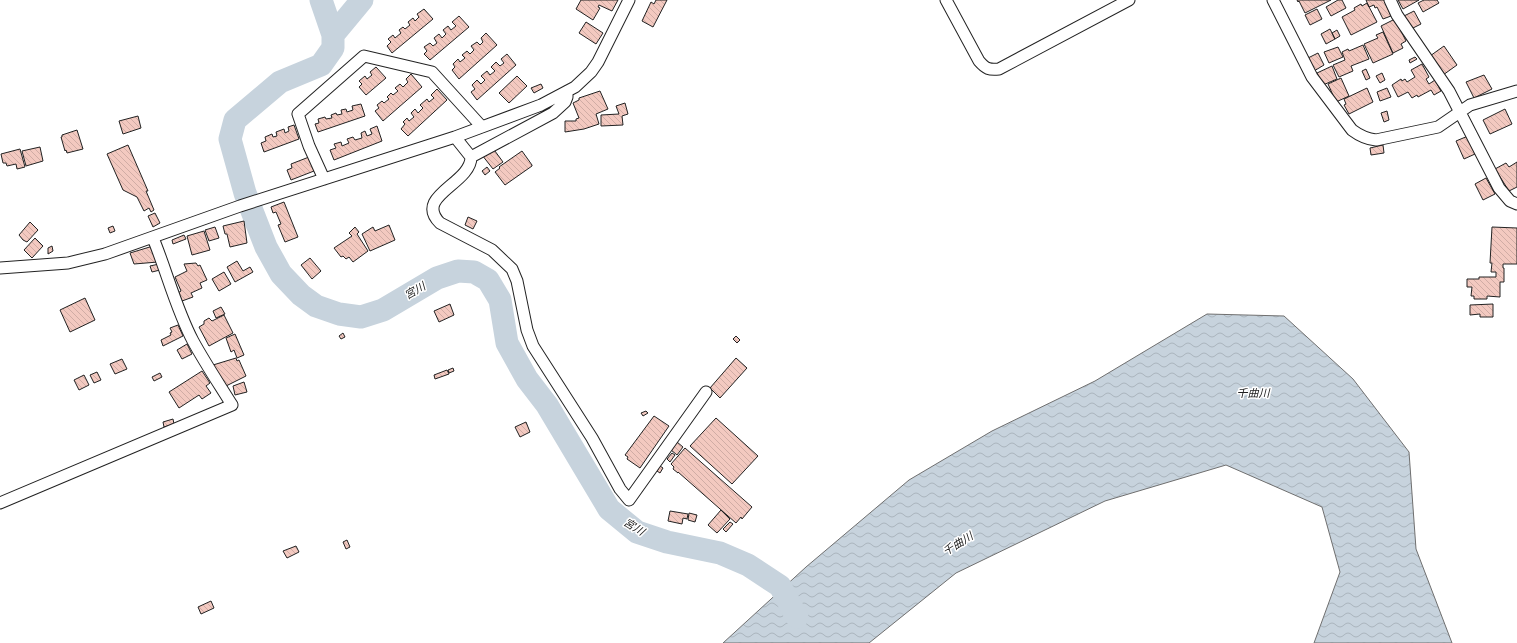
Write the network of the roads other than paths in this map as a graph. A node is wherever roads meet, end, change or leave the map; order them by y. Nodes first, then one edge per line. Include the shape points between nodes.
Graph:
1 (630, 0) edge
2 (946, 0) edge
3 (1129, 0) edge
4 (1273, 0) edge
5 (1390, 0) edge
6 (1517, 91) edge
7 (567, 92) junction
8 (1460, 112) junction
9 (482, 127) junction
10 (455, 137) junction
11 (471, 156) junction
12 (324, 179) junction
13 (1517, 204) edge
14 (153, 238) junction
15 (0, 268) edge
16 (706, 392) dead end
17 (0, 503) edge

1 - 7 street via 598,62 584,79
2 - 3 street via 979,61 991,70 999,69
4 - 8 street via 1312,77 1352,130 1360,136 1376,140 1438,127
5 - 8 street via 1397,15 1449,91
6 - 8 street via 1470,105
7 - 9 street
7 - 11 street via 565,102 553,113
8 - 13 street via 1499,188 1510,201
9 - 10 street
9 - 12 street via 432,72 364,56 298,114
10 - 11 street
10 - 12 street
11 - 16 street via 467,170 433,204 434,217 440,224 492,250 512,269 533,346 629,500
12 - 14 street
14 - 15 street via 68,263
14 - 17 street via 193,341 232,405

